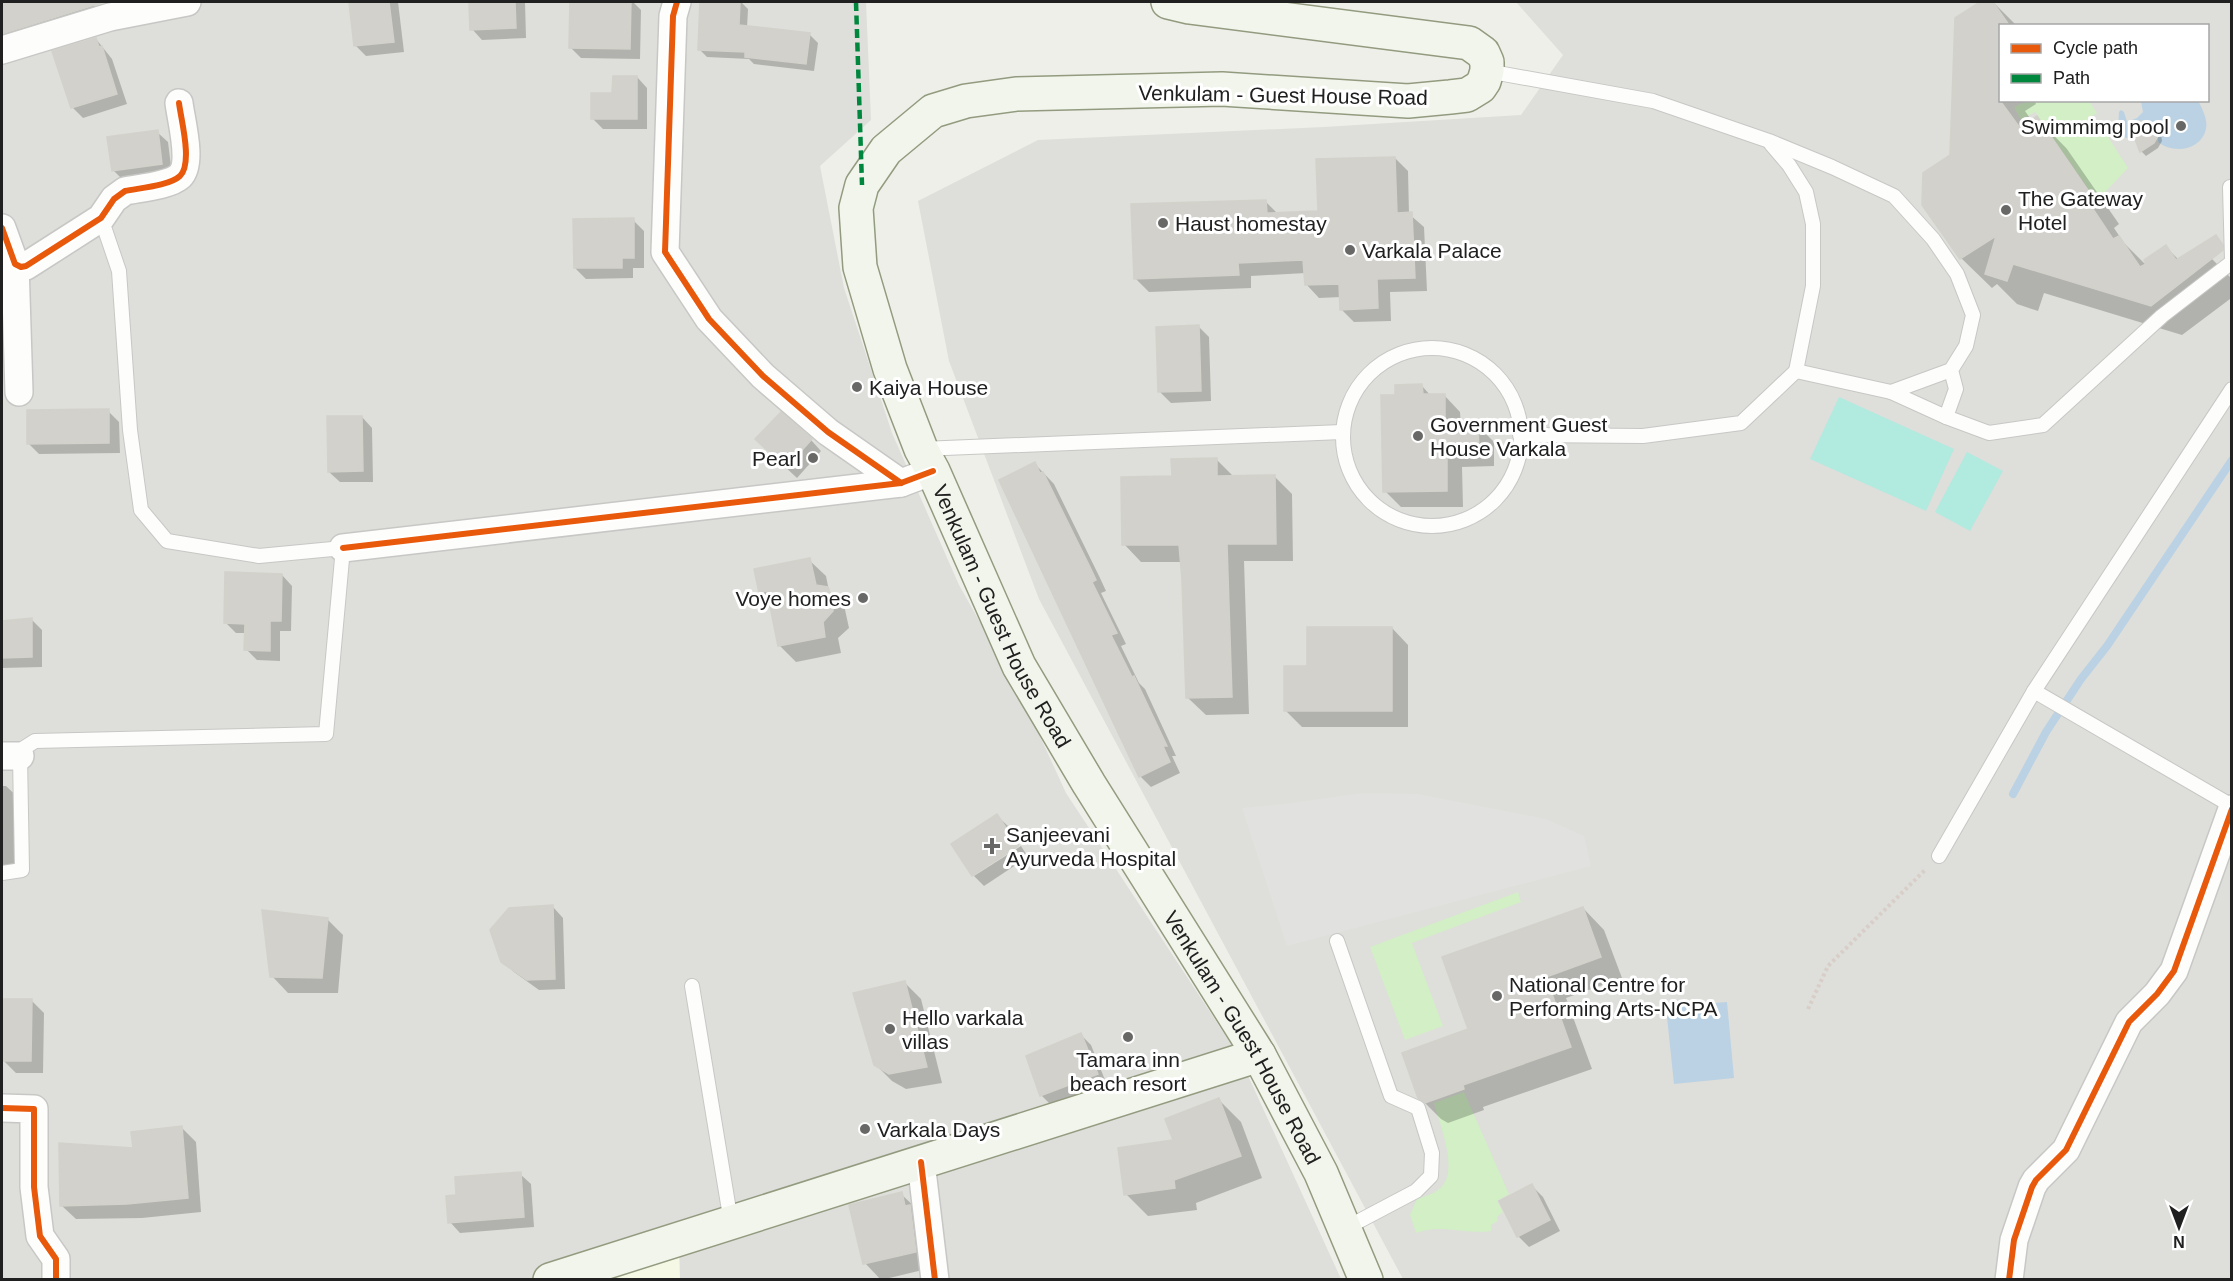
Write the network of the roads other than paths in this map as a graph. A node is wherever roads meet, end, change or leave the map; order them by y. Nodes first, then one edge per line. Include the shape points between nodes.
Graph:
1 (187, 2) edge
2 (677, 2) edge
3 (1168, 2) edge
4 (2, 50) edge
5 (1484, 79) junction
6 (179, 103) dead end
7 (1768, 141) junction
8 (2230, 187) edge
9 (100, 218) junction
10 (2, 228) edge
11 (2232, 261) edge
12 (15, 264) junction
13 (1951, 370) junction
14 (1796, 371) junction
15 (2232, 389) edge
16 (19, 392) dead end
17 (1891, 392) junction
18 (1946, 417) junction
19 (1342, 432) junction
20 (1520, 435) junction
21 (927, 460) junction
22 (901, 483) junction
23 (344, 548) junction
24 (2034, 691) junction
25 (11, 756) edge
26 (2232, 808) edge
27 (1939, 856) road end
28 (2, 873) edge
29 (1337, 941) dead end
30 (692, 986) dead end
31 (1259, 1055) junction
32 (2, 1108) edge
33 (921, 1162) junction
34 (731, 1222) junction
35 (1344, 1229) junction
36 (56, 1280) edge
37 (550, 1280) edge
38 (935, 1280) edge
39 (1366, 1280) edge
40 (2009, 1280) edge

1 - 4 street via 110,17
2 - 22 street via 673,16 665,252 709,319 763,376 828,432
3 - 5 main road via 1470,43 1483,53 1487,62
5 - 7 lane via 1653,101
5 - 21 main road, Venkulam - Guest House Road via 1467,95 1408,101 1222,89 1016,94 966,101 933,111 886,150 862,185 856,208 860,267 890,369
6 - 9 street via 186,156 180,176 125,190
7 - 13 lane via 1894,196 1932,239 1957,274 1973,315 1966,345
7 - 14 lane via 1806,192 1813,224 1813,286
8 - 11 lane
9 - 12 street via 26,266
9 - 23 lane via 119,271 130,430 141,510 167,541 259,556
10 - 12 street
11 - 18 lane via 2162,316 2043,425 1989,433
12 - 16 street
13 - 17 lane
13 - 18 lane via 1956,389
14 - 17 lane
14 - 20 lane via 1741,423 1643,436
15 - 24 lane
17 - 18 lane
19 - 20 lane via 1348,405 1362,381 1383,362 1409,351 1437,348 1464,354 1489,368 1508,389 1520,417
19 - 20 lane via 1345,463 1359,490 1381,511 1409,524 1440,527 1470,519 1495,501 1513,477 1521,448
19 - 21 lane
21 - 22 street
21 - 31 main road, Venkulam - Guest House Road via 1019,666
22 - 23 street
23 - 25 lane via 326,734 35,741
24 - 26 lane
24 - 27 lane
25 - 28 lane via 22,870
26 - 40 street via 2174,971 2129,1022 2066,1149 2032,1187 2014,1240
29 - 35 lane via 1391,1096 1418,1108 1432,1153 1431,1176 1416,1191
30 - 34 lane
31 - 33 main road
31 - 35 main road, Venkulam - Guest House Road via 1321,1173
32 - 36 street via 34,1109 34,1187 40,1236 56,1259
33 - 34 main road
33 - 38 street
34 - 37 main road
35 - 39 main road, Venkulam - Guest House Road

